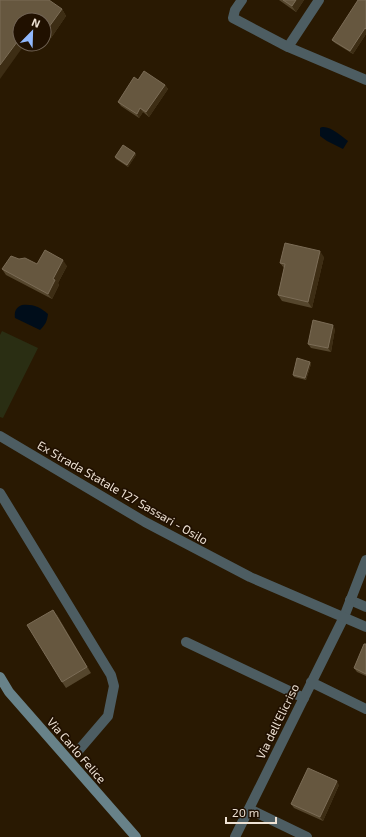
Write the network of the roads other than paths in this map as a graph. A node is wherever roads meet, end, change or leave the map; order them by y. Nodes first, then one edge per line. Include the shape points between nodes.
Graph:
1 (242, 0) edge
2 (319, 0) edge
3 (288, 47) junction
4 (366, 80) edge
5 (0, 436) edge
6 (0, 493) edge
7 (366, 560) edge
8 (350, 600) junction
9 (366, 607) edge
10 (344, 617) junction
11 (366, 627) edge
12 (186, 642) dead end
13 (0, 678) edge
14 (311, 682) junction
15 (304, 698) junction
16 (366, 709) edge
17 (78, 751) dead end
18 (249, 809) junction
19 (136, 837) edge
20 (235, 837) edge
21 (307, 837) edge

1 - 3 street via 233,18
2 - 3 street
3 - 4 street
5 - 10 street, Ex Strada Statale 127 Sassari - Osilo via 151,526 250,577
6 - 17 street via 111,675 114,686 108,716
7 - 8 street, Via dell'Elicriso
8 - 9 street
8 - 10 street, Via dell'Elicriso
10 - 11 street, Ex Strada Statale 127 Sassari - Osilo
10 - 14 street, Via dell'Elicriso
12 - 15 street
13 - 19 main road, Via Carlo Felice via 9,692
14 - 15 street, Via dell'Elicriso
14 - 16 street
15 - 18 street, Via dell'Elicriso
18 - 20 street, Via dell'Elicriso
18 - 21 street

